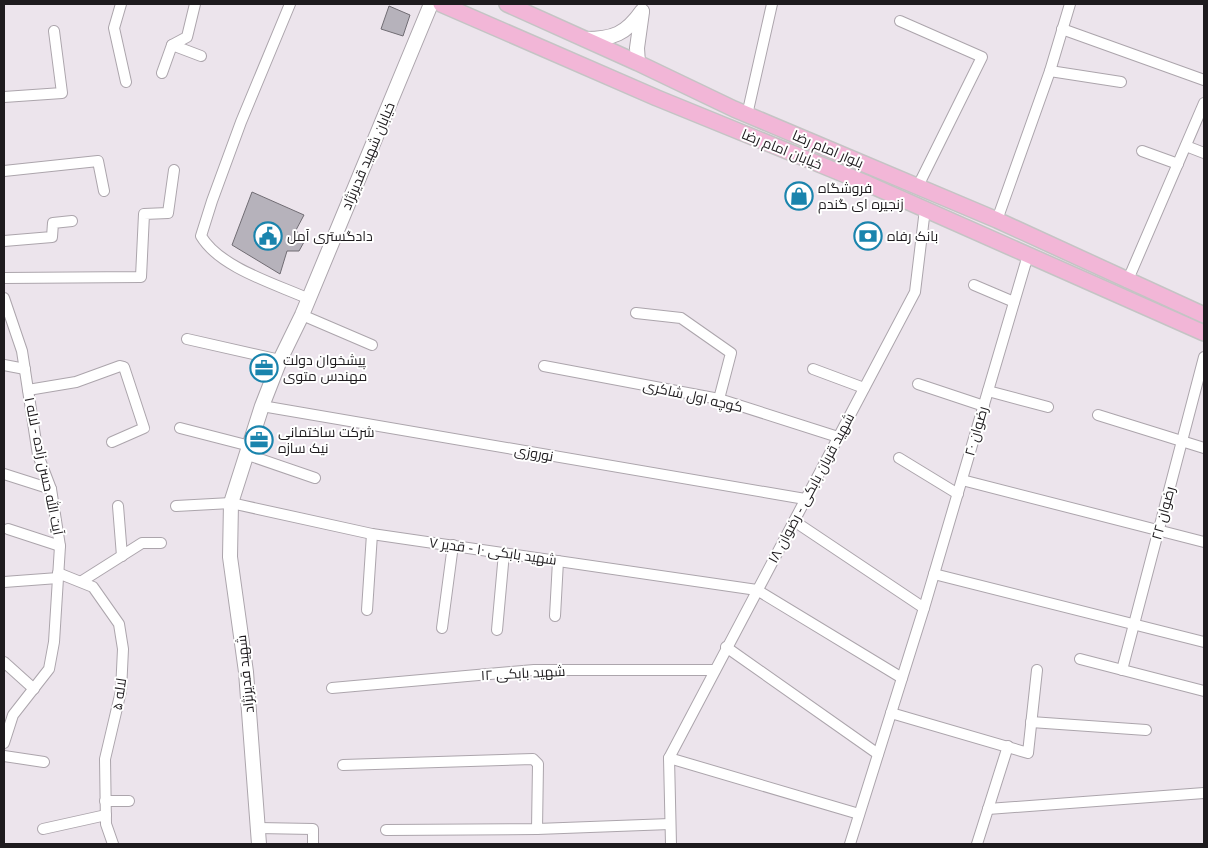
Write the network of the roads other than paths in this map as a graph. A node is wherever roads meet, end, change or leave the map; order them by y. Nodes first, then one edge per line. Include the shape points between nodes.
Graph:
1 (121, 4) edge
2 (196, 4) edge
3 (290, 4) edge
4 (432, 4) edge
5 (441, 4) edge
6 (507, 4) edge
7 (772, 4) edge
8 (1070, 4) edge
9 (643, 7) edge
10 (538, 18) junction
11 (900, 21) dead end
12 (1062, 29) junction
13 (54, 31) dead end
14 (585, 39) junction
15 (528, 41) junction
16 (172, 45) junction
17 (201, 56) dead end
18 (645, 67) junction
19 (1050, 71) junction
20 (162, 73) dead end
21 (1204, 80) edge
22 (126, 82) dead end
23 (1121, 82) dead end
24 (643, 92) junction
25 (4, 97) edge
26 (1204, 103) edge
27 (747, 115) junction
28 (1186, 146) junction
29 (1142, 151) dead end
30 (1204, 153) edge
31 (1178, 164) junction
32 (174, 170) dead end
33 (4, 171) edge
34 (918, 186) junction
35 (104, 191) dead end
36 (924, 209) junction
37 (997, 220) junction
38 (72, 221) dead end
39 (4, 241) edge
40 (1028, 255) junction
41 (4, 278) edge
42 (1128, 282) junction
43 (974, 285) dead end
44 (4, 298) edge
45 (309, 299) junction
46 (1014, 302) junction
47 (636, 313) dead end
48 (1204, 315) edge
49 (302, 316) junction
50 (1204, 332) edge
51 (187, 339) dead end
52 (372, 345) dead end
53 (1204, 357) edge
54 (280, 360) junction
55 (4, 365) edge
56 (544, 366) dead end
57 (25, 369) junction
58 (814, 369) dead end
59 (918, 384) dead end
60 (864, 388) junction
61 (28, 390) junction
62 (988, 392) junction
63 (719, 399) junction
64 (262, 406) junction
65 (984, 406) junction
66 (1048, 407) dead end
67 (1098, 415) dead end
68 (180, 428) dead end
69 (838, 438) junction
70 (1182, 441) junction
71 (112, 442) dead end
72 (1204, 448) edge
73 (249, 451) junction
74 (899, 458) dead end
75 (4, 474) edge
76 (315, 478) dead end
77 (962, 480) junction
78 (51, 489) junction
79 (958, 494) junction
80 (805, 499) junction
81 (231, 503) junction
82 (118, 506) dead end
83 (176, 506) dead end
84 (794, 521) junction
85 (8, 529) dead end
86 (1158, 530) junction
87 (372, 534) junction
88 (1204, 542) edge
89 (162, 543) dead end
90 (453, 545) junction
91 (60, 546) junction
92 (504, 553) junction
93 (122, 556) junction
94 (558, 561) junction
95 (934, 574) junction
96 (58, 576) junction
97 (82, 581) junction
98 (4, 582) edge
99 (757, 590) junction
100 (924, 608) junction
101 (367, 610) dead end
102 (555, 616) dead end
103 (1134, 624) junction
104 (442, 628) dead end
105 (497, 630) dead end
106 (1204, 642) edge
107 (726, 647) junction
108 (1080, 659) dead end
109 (4, 662) edge
110 (715, 670) junction
111 (1037, 670) dead end
112 (1122, 670) junction
113 (902, 678) junction
114 (332, 688) dead end
115 (34, 689) junction
116 (1204, 691) edge
117 (891, 713) junction
118 (1032, 722) junction
119 (1146, 730) dead end
120 (4, 743) edge
121 (1008, 746) junction
122 (878, 754) junction
123 (4, 756) edge
124 (669, 758) junction
125 (44, 762) dead end
126 (343, 765) dead end
127 (1204, 793) edge
128 (105, 800) junction
129 (128, 800) dead end
130 (988, 809) junction
131 (859, 814) junction
132 (106, 815) junction
133 (670, 824) junction
134 (258, 828) junction
135 (43, 829) dead end
136 (537, 829) junction
137 (386, 830) dead end
138 (113, 844) edge
139 (259, 844) edge
140 (313, 844) edge
141 (671, 844) edge
142 (850, 844) edge
143 (978, 844) edge

1 - 22 street via 114,28
2 - 16 street via 187,37
3 - 45 street via 241,122 201,236 229,263
4 - 45 street, خيابان شهيد قديرنژاد
5 - 15 main road, خیابان امام رضا
6 - 10 main road, بلوار امام رضا
7 - 27 street
8 - 12 street
9 - 14 street via 630,27 622,32 601,39
9 - 18 street via 637,48
10 - 14 main road, بلوار امام رضا
10 - 15 main road
11 - 34 street via 982,57
12 - 19 street
12 - 21 street
13 - 25 street via 62,93
14 - 18 main road, بلوار امام رضا
15 - 24 main road, خیابان امام رضا
16 - 17 street
16 - 20 street
18 - 24 main road
18 - 27 main road, بلوار امام رضا
19 - 23 street
19 - 37 street
24 - 36 main road, خیابان امام رضا
26 - 28 street
27 - 34 main road, بلوار امام رضا
28 - 30 street
28 - 31 street
29 - 31 street
31 - 42 street
32 - 41 street via 168,213 144,214 142,277
33 - 35 street via 98,161
34 - 37 main road, بلوار امام رضا
36 - 40 main road, خیابان امام رضا
36 - 60 street, شهید قربان بابکی - رضوان ۱۸ via 915,292
37 - 42 main road, بلوار امام رضا
38 - 39 street via 53,223 52,237
40 - 46 street, رضوان ۲۰
40 - 50 main road, خیابان امام رضا
42 - 48 main road, بلوار امام رضا
43 - 46 street
44 - 57 street, آیت الله حسن زاده - لاله ۱
45 - 49 street, خيابان شهيد قديرنژاد
46 - 62 street, رضوان ۲۰
47 - 63 street via 681,318 731,353
49 - 52 street
49 - 54 street, خيابان شهيد قديرنژاد
51 - 54 street
53 - 70 street, رضوان ۲۲
54 - 64 street, خيابان شهيد قديرنژاد
55 - 57 street
56 - 63 street, کوچه اول شاکری
57 - 61 street, آیت الله حسن زاده - لاله ۱
58 - 60 street
59 - 65 street
60 - 69 street, شهید قربان بابکی - رضوان ۱۸
61 - 71 street via 76,382 122,366 144,428
61 - 78 street, آیت الله حسن زاده - لاله ۱ via 38,455
62 - 65 street, رضوان ۲۰
62 - 66 street
63 - 69 street, کوچه اول شاکری
64 - 73 street, خيابان شهيد قديرنژاد
64 - 80 street, نوروزی
65 - 77 street, رضوان ۲۰
67 - 70 street
68 - 73 street
69 - 80 street, شهید قربان بابکی - رضوان ۱۸
70 - 72 street
70 - 86 street, رضوان ۲۲
73 - 76 street
73 - 81 street, خيابان شهيد قديرنژاد
74 - 79 street
75 - 78 street
77 - 79 street, رضوان ۲۰
77 - 86 street
78 - 91 street, آیت الله حسن زاده - لاله ۱
79 - 95 street, رضوان ۲۰
80 - 84 street, شهید قربان بابکی - رضوان ۱۸
81 - 83 street, شهید بابکی ۱۰ - قدیر ۷
81 - 87 street, شهید بابکی ۱۰ - قدیر ۷
81 - 134 street, شهید قدیرنژاد via 230,557 246,672
82 - 93 street
84 - 99 street, شهید قربان بابکی - رضوان ۱۸
84 - 100 street
85 - 91 street
86 - 88 street
86 - 103 street, رضوان ۲۲
87 - 90 street, شهید بابکی ۱۰ - قدیر ۷
87 - 101 street
89 - 93 street via 142,543
90 - 92 street, شهید بابکی ۱۰ - قدیر ۷
90 - 104 street
91 - 96 street, آیت الله حسن زاده - لاله ۱
92 - 94 street, شهید بابکی ۱۰ - قدیر ۷
92 - 105 street
93 - 97 street
94 - 99 street, شهید بابکی ۱۰ - قدیر ۷
94 - 102 street
95 - 100 street, رضوان ۲۰
95 - 103 street
96 - 97 street, لاله ۵
96 - 98 street
96 - 115 street, آیت الله حسن زاده - لاله ۱ via 49,669
97 - 128 street, لاله ۵ via 93,587 110,607 120,624 123,649 121,691 105,759
99 - 107 street, شهید قربان بابکی - رضوان ۱۸
99 - 113 street
100 - 113 street, رضوان ۲۰
103 - 106 street
103 - 112 street, رضوان ۲۲
107 - 110 street, شهید قربان بابکی - رضوان ۱۸
107 - 122 street
108 - 112 street
109 - 115 street
110 - 114 street, شهید بابکی ۱۲ via 534,670
110 - 124 street, شهید قربان بابکی - رضوان ۱۸
111 - 118 street
112 - 116 street
113 - 117 street, رضوان ۲۰
115 - 120 street, آیت الله حسن زاده - لاله ۱ via 13,715
117 - 121 street
117 - 122 street, رضوان ۲۰
118 - 119 street
118 - 121 street via 1028,753
121 - 130 street
122 - 131 street, رضوان ۲۰
123 - 125 street
124 - 131 street
124 - 133 street
126 - 136 street via 533,759 538,764
127 - 130 street
128 - 129 street
128 - 132 street, لاله ۵
130 - 143 street
131 - 142 street, رضوان ۲۰
132 - 135 street
132 - 138 street, لاله ۵
133 - 136 street
133 - 141 street
134 - 139 street, شهید قدیرنژاد
134 - 140 street via 313,830
136 - 137 street

